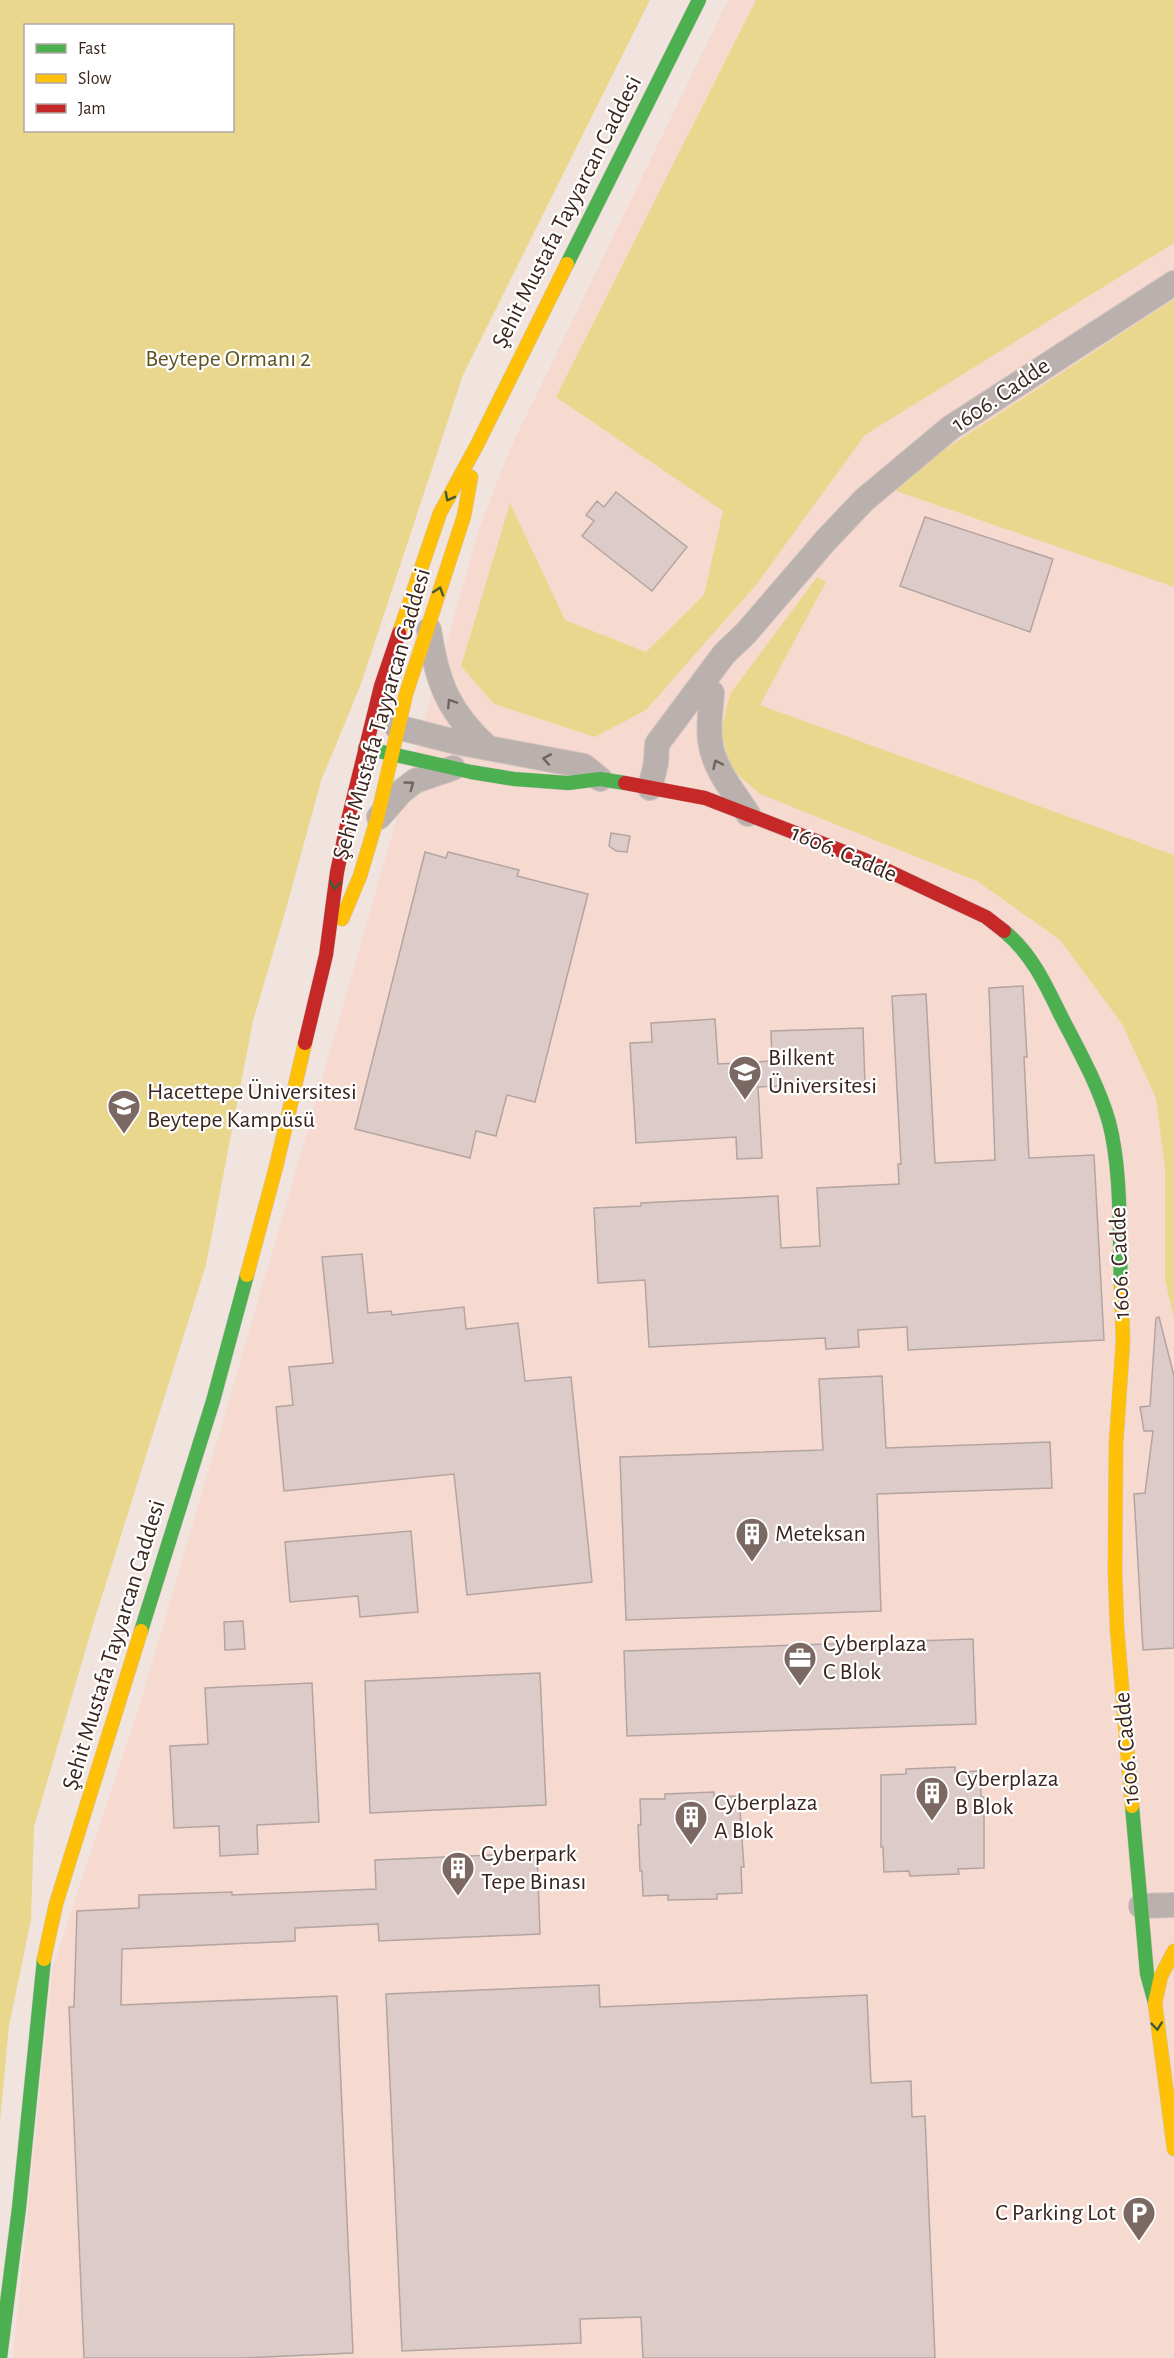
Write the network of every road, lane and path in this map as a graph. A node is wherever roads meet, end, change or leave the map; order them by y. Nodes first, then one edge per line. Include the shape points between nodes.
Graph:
1 (699, 0) edge
2 (1174, 283) edge
3 (477, 445) junction
4 (428, 624) junction
5 (746, 633) junction
6 (712, 693) junction
7 (372, 722) junction
8 (397, 727) junction
9 (365, 747) junction
10 (488, 748) junction
11 (392, 753) junction
12 (656, 763) junction
13 (454, 768) junction
14 (600, 779) junction
15 (650, 788) junction
16 (748, 814) junction
17 (377, 819) junction
18 (326, 955) junction
19 (1174, 1905) edge
20 (1141, 1906) junction
21 (1174, 1951) edge
22 (1155, 2003) junction
23 (1174, 2149) edge
24 (0, 2358) edge

1 - 3 main road, Şehit Mustafa Tayyarcan Caddesi
2 - 5 street, 1606. Cadde via 950,428 864,500
4 -> 3 main road, Şehit Mustafa Tayyarcan Caddesi via 464,516
3 -> 7 main road, Şehit Mustafa Tayyarcan Caddesi via 440,513
4 - 8 main road, Şehit Mustafa Tayyarcan Caddesi
10 -> 4 street via 472,734 444,693
5 - 6 street, 1606. Cadde via 736,661
5 - 12 street, 1606. Cadde via 724,654 657,744
6 - 12 street, 1606. Cadde
16 -> 6 street via 713,755
7 - 8 main road
7 - 9 main road, Şehit Mustafa Tayyarcan Caddesi
8 - 10 street
8 - 11 main road, Şehit Mustafa Tayyarcan Caddesi
9 - 11 main road
9 -> 18 main road, Şehit Mustafa Tayyarcan Caddesi via 337,872
14 -> 10 street via 584,766
11 - 13 main road
11 - 17 main road, Şehit Mustafa Tayyarcan Caddesi
12 - 15 street, 1606. Cadde
13 - 14 main road via 502,778 567,784
17 -> 13 street via 416,780
14 - 15 main road
15 - 16 main road, 1606. Cadde via 705,798
16 - 20 main road, 1606. Cadde via 865,860 986,917 1019,943 1037,968 1093,1078 1109,1123 1116,1168 1123,1341 1116,1444 1115,1582
17 - 18 main road, Şehit Mustafa Tayyarcan Caddesi via 360,876
18 - 24 main road, Şehit Mustafa Tayyarcan Caddesi via 276,1167 213,1401 65,1871 49,1934
19 - 20 street
20 - 22 main road, 1606. Cadde via 1146,1965
21 - 22 main road via 1158,1982
22 -> 23 main road

